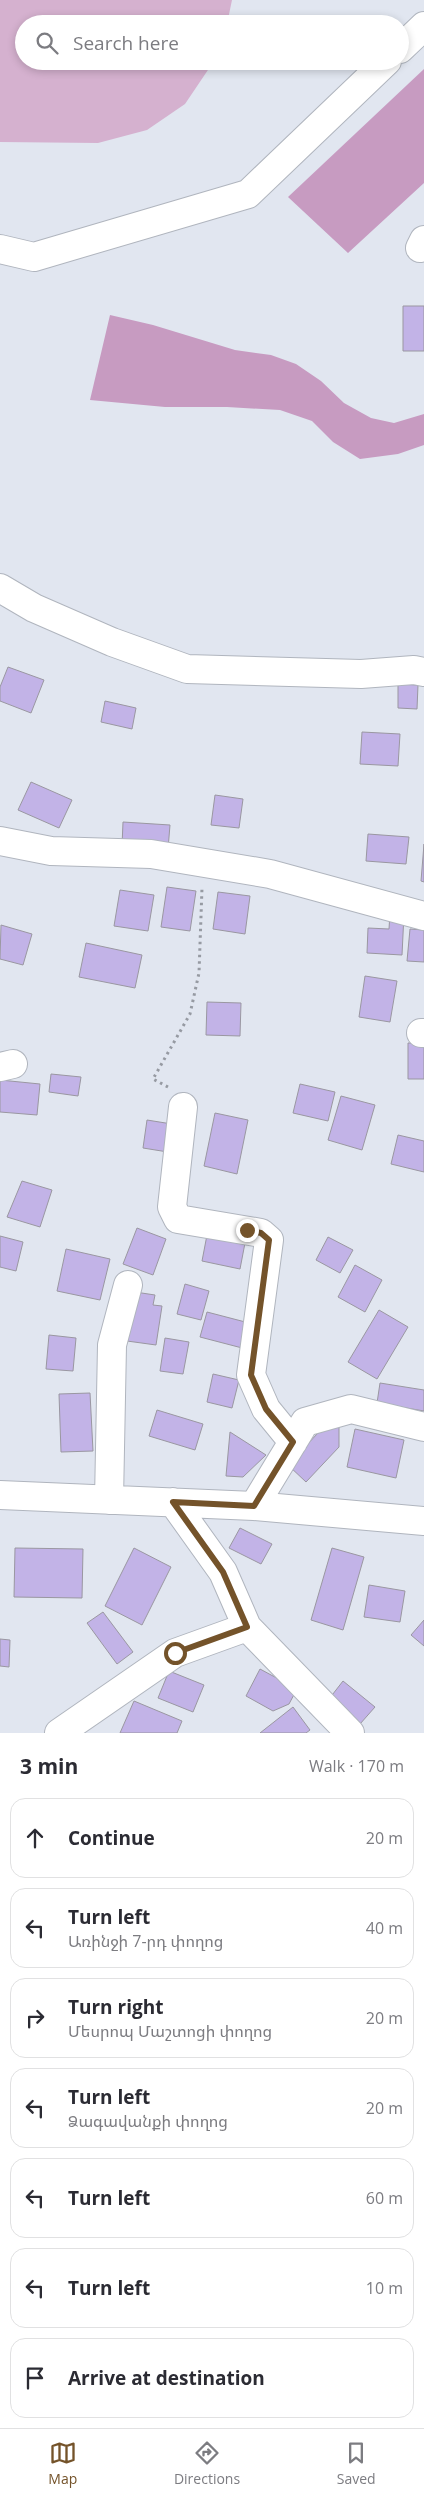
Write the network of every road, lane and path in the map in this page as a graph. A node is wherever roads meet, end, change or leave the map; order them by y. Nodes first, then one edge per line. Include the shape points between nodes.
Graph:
1 (424, 26) edge
2 (409, 40) edge
3 (378, 70) edge
4 (0, 249) edge
5 (0, 588) edge
6 (421, 669) edge
7 (0, 841) edge
8 (203, 862) junction
9 (424, 916) edge
10 (183, 1106) joint
11 (128, 1285) dead end
12 (424, 1427) edge
13 (293, 1442) junction
14 (0, 1495) edge
15 (109, 1500) junction
16 (173, 1502) junction
17 (254, 1506) junction
18 (424, 1521) edge
19 (247, 1627) junction
20 (59, 1733) edge
21 (350, 1733) edge

1 - 2 street
3 - 4 street via 248,194 34,257
5 - 6 street via 34,608 112,642 187,669 361,674
7 - 8 street via 51,851 150,854
8 - 9 street via 270,874
8 - 10 path via 199,973 190,1014 153,1079 173,1089
10 - 13 street via 172,1207 178,1219 261,1233 269,1240 251,1375 266,1409
11 - 15 street via 112,1345
12 - 13 street via 351,1409 306,1422
13 - 17 street
14 - 15 street
15 - 16 street
16 - 17 street
16 - 19 street via 223,1572
17 - 18 street
19 - 20 street via 175,1653
19 - 21 street

